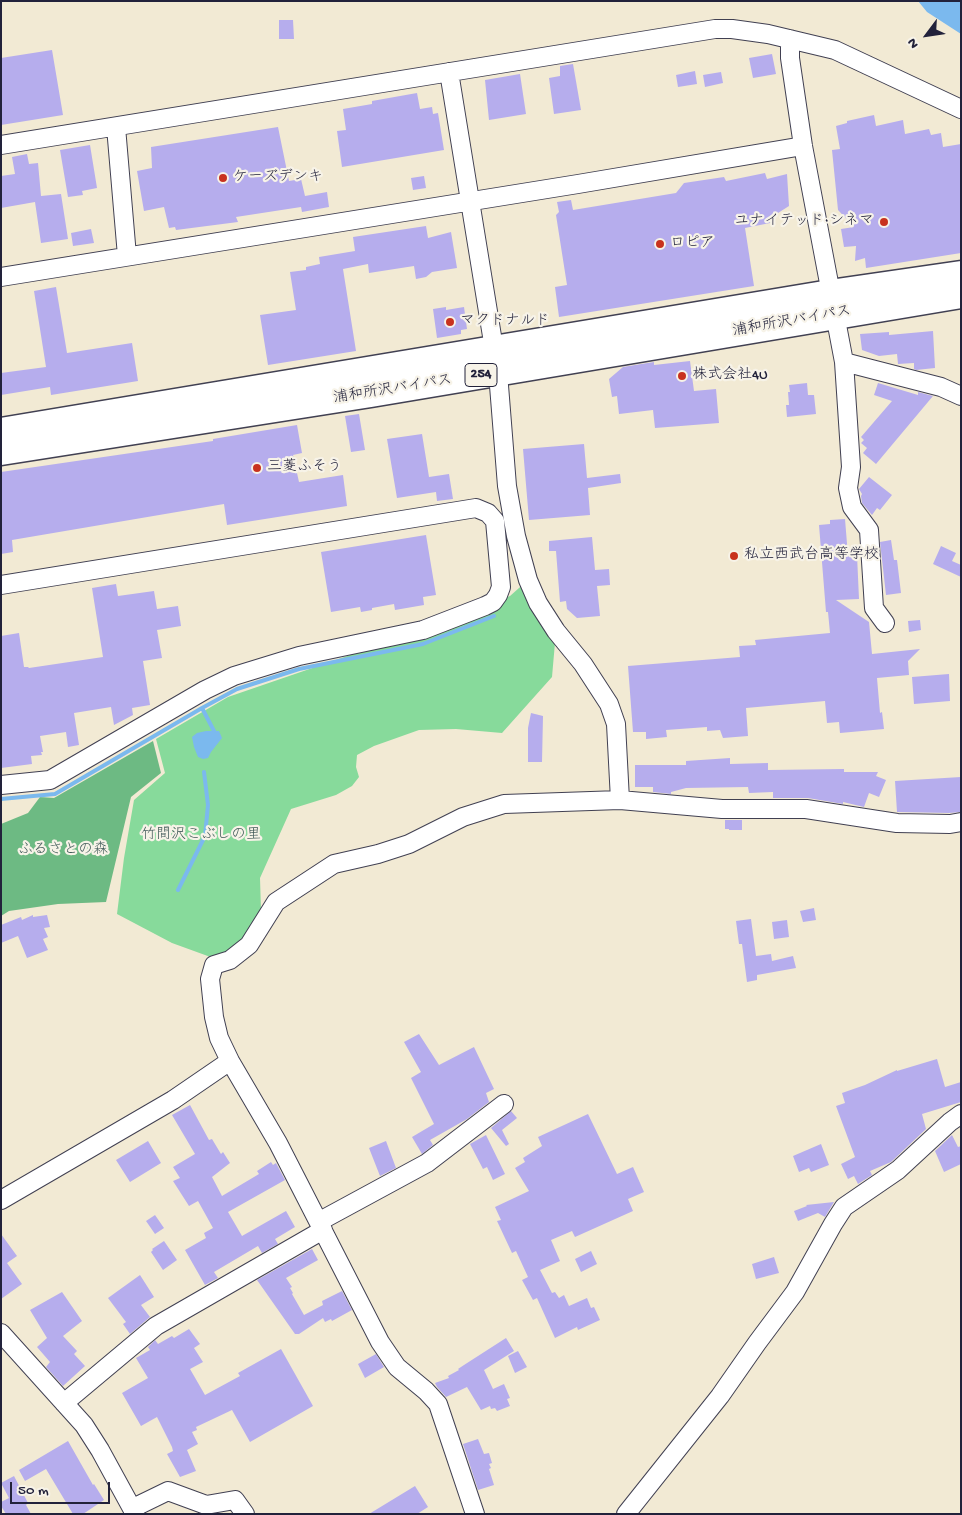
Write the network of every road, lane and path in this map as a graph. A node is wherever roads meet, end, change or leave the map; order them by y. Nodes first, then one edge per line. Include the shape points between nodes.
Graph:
1 (790, 39) junction
2 (449, 72) junction
3 (961, 109) edge
4 (116, 126) junction
5 (1, 145) edge
6 (803, 146) junction
7 (469, 201) junction
8 (127, 256) junction
9 (961, 274) edge
10 (1, 277) edge
11 (961, 295) edge
12 (833, 304) junction
13 (496, 361) junction
14 (844, 362) junction
15 (961, 396) edge
16 (1, 431) edge
17 (1, 452) edge
18 (1, 585) edge
19 (885, 623) dead end
20 (1, 785) edge
21 (620, 800) junction
22 (961, 822) edge
23 (230, 1061) junction
24 (504, 1104) dead end
25 (961, 1114) edge
26 (1, 1200) edge
27 (321, 1225) junction
28 (1, 1332) edge
29 (64, 1403) junction
30 (134, 1511) edge
31 (245, 1514) edge
32 (475, 1514) edge
33 (626, 1514) edge

1 - 2 street via 715,29
1 - 3 street via 846,54
1 - 6 street
2 - 4 street
2 - 7 street
4 - 5 street
4 - 8 street
6 - 7 street
6 - 12 street
7 - 8 street
7 - 13 street
8 - 10 street
9 - 12 highway, 浦和所沢バイパス / 254
11 - 12 highway, 浦和所沢バイパス / 254
12 - 13 highway, 浦和所沢バイパス / 254
12 - 14 street
13 - 16 highway, 浦和所沢バイパス / 254
13 - 17 highway, 浦和所沢バイパス / 254
13 - 21 street via 507,486 528,580 556,631 609,704 616,724
14 - 15 street via 941,387
14 - 19 street via 851,467 848,488 852,507 869,530 874,608
18 - 20 street via 476,508 488,513 495,521 501,588 493,602 423,630 299,656 234,676 204,690 50,780
21 - 22 street via 722,809 806,809 897,823
21 - 23 street via 504,804 463,817 409,844 334,864 286,894 276,902 249,945 230,960 214,965 210,979 214,1017
23 - 26 street via 173,1100
23 - 27 street
24 - 27 street via 427,1164
25 - 33 street via 898,1170 844,1207 795,1292 720,1396
27 - 29 street via 156,1326
27 - 32 street via 380,1342 397,1368 426,1390 438,1404
28 - 29 street
29 - 30 street via 84,1425
30 - 31 street via 168,1491 206,1506 235,1500

